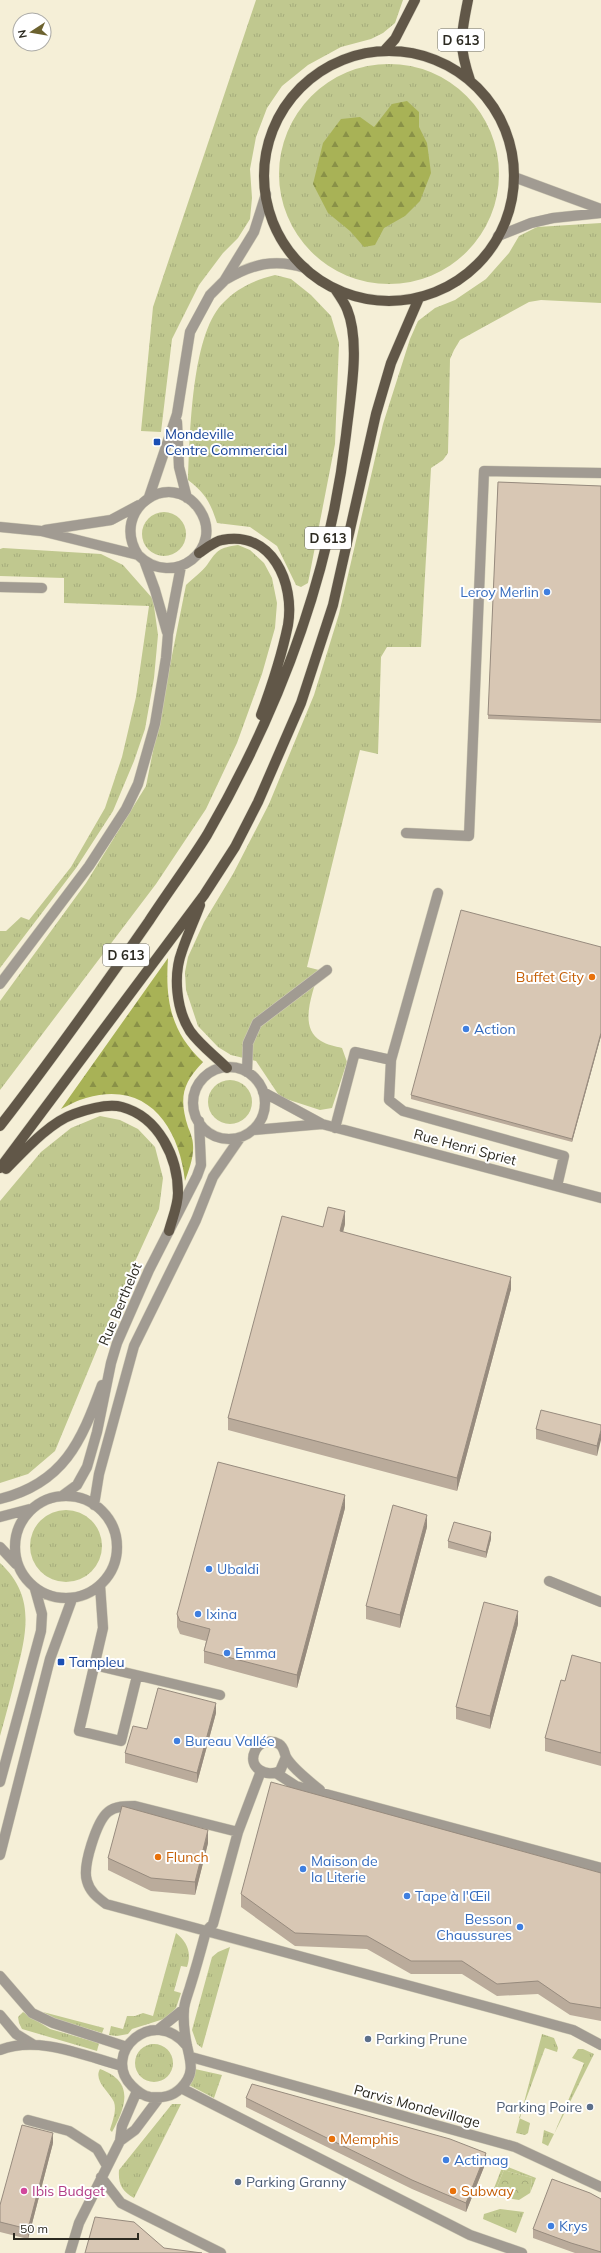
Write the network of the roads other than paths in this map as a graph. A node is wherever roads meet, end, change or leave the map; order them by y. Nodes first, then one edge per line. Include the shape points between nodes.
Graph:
1 (415, 0) edge
2 (468, 0) edge
3 (384, 51) junction
4 (470, 80) junction
5 (514, 177) junction
6 (266, 194) junction
7 (601, 209) edge
8 (601, 214) edge
9 (498, 236) junction
10 (305, 268) junction
11 (224, 281) junction
12 (335, 289) junction
13 (419, 298) junction
14 (177, 414) junction
15 (601, 473) edge
16 (149, 497) junction
17 (188, 498) junction
18 (140, 504) junction
19 (0, 527) edge
20 (41, 530) junction
21 (199, 553) junction
22 (141, 558) junction
23 (181, 566) junction
24 (0, 587) edge
25 (42, 588) dead end
26 (168, 634) junction
27 (238, 775) junction
28 (406, 833) dead end
29 (438, 893) dead end
30 (204, 895) junction
31 (327, 970) dead end
32 (0, 984) edge
33 (391, 1060) junction
34 (227, 1068) junction
35 (247, 1072) junction
36 (263, 1092) junction
37 (199, 1121) junction
38 (322, 1124) junction
39 (0, 1126) edge
40 (335, 1128) junction
41 (253, 1130) junction
42 (240, 1138) junction
43 (0, 1168) edge
44 (0, 1174) edge
45 (557, 1186) junction
46 (601, 1198) edge
47 (169, 1231) junction
48 (111, 1363) junction
49 (62, 1496) junction
50 (0, 1499) edge
51 (94, 1505) junction
52 (34, 1507) junction
53 (0, 1517) edge
54 (0, 1547) edge
55 (18, 1566) junction
56 (550, 1581) dead end
57 (100, 1585) junction
58 (35, 1589) junction
59 (72, 1598) junction
60 (601, 1602) edge
61 (94, 1665) junction
62 (137, 1676) junction
63 (220, 1695) dead end
64 (286, 1757) junction
65 (261, 1771) junction
66 (276, 1773) junction
67 (0, 1782) edge
68 (323, 1792) junction
69 (238, 1832) junction
70 (0, 1855) edge
71 (601, 1868) edge
72 (206, 1931) junction
73 (0, 1976) edge
74 (184, 2009) junction
75 (0, 2015) edge
76 (159, 2029) junction
77 (34, 2045) junction
78 (601, 2045) edge
79 (187, 2046) junction
80 (127, 2047) junction
81 (0, 2050) edge
82 (191, 2057) junction
83 (122, 2066) junction
84 (181, 2088) junction
85 (137, 2091) junction
86 (160, 2098) junction
87 (28, 2120) dead end
88 (120, 2141) junction
89 (107, 2166) junction
90 (101, 2177) junction
91 (601, 2188) edge
92 (491, 2249) edge
93 (70, 2253) edge
94 (221, 2253) edge
95 (522, 2253) edge

1 - 3 main road via 395,39
2 - 4 main road, D 613 via 461,44 462,57
3 - 4 main road via 424,56 448,66
3 - 6 main road via 347,58 319,72 291,98 272,131 267,150 264,172
4 - 5 main road via 487,98 500,119 510,150
5 - 7 street
5 - 9 main road via 512,199
6 - 10 main road via 271,218 282,240
6 - 11 street via 254,232
8 - 9 street via 553,218 531,223
9 - 13 main road via 486,255 463,277 435,294
10 - 11 street via 278,262 259,264
10 - 12 main road
11 - 14 street via 210,295 190,332
12 - 13 main road via 364,299 384,301
12 - 27 main road, D 613 via 347,308 354,348 342,468 325,553 302,630 279,692
13 - 30 main road, D 613 via 391,363 363,465 333,605 301,703 258,802 235,847
14 - 16 street
14 - 17 street via 179,467
15 - 28 street via 484,471 469,836
16 - 17 street via 168,492
16 - 18 street
17 - 21 street via 199,509 205,524 205,539
18 - 20 street via 111,520
18 - 22 street via 132,517 130,529 131,541
19 - 20 street
20 - 22 street
21 - 23 street
21 - 27 main road via 221,540 246,539 261,546 278,565 289,598 288,624 266,703
22 - 23 street via 158,568
22 - 26 street via 155,590
23 - 26 street
24 - 25 street
26 - 32 street via 155,724 147,756 126,809 89,866
27 - 39 main road, D 613 via 205,838 179,877 117,968
29 - 33 street
30 - 34 main road via 181,952 176,976 178,995 190,1030
30 - 43 main road, D 613
31 - 35 street via 257,1023 248,1043
33 - 40 street via 355,1052
33 - 45 street via 389,1100 403,1111 564,1156
34 - 35 street
34 - 37 street via 210,1073 198,1086 194,1104
35 - 36 street via 254,1077
36 - 38 street
36 - 41 street via 264,1112
37 - 42 street via 212,1134
37 - 47 street, Rue Berthelot via 201,1165
38 - 40 street, Rue Henri Spriet
38 - 41 street
40 - 45 street, Rue Henri Spriet
41 - 42 street
42 - 51 street via 214,1177 196,1220 134,1346 99,1474
44 - 47 main road via 49,1129 73,1114 104,1106 122,1107 143,1117 167,1144 178,1182 178,1195
45 - 46 street, Rue Henri Spriet
47 - 48 street, Rue Berthelot via 149,1270
48 - 49 street, Rue Berthelot via 87,1467 77,1485
48 - 50 street via 85,1430 71,1455 60,1468 35,1486
49 - 51 street via 79,1498
49 - 52 street
51 - 57 street via 112,1525 116,1538 115,1561
52 - 53 street via 18,1514
52 - 55 street via 26,1515 16,1534 15,1555
54 - 55 street
55 - 58 street
56 - 60 street
57 - 59 street via 87,1594
57 - 61 street via 102,1628
58 - 59 street via 59,1598
58 - 67 street via 42,1614 40,1631
59 - 70 street via 50,1659
61 - 62 street
61 - 62 street via 79,1731 121,1741
62 - 63 street
64 - 65 street via 285,1751 278,1743 262,1743 253,1757 256,1768
64 - 66 street via 284,1767
64 - 68 street via 308,1781
65 - 66 street via 265,1774
65 - 69 street
66 - 68 street via 296,1786
68 - 71 street
69 - 72 street via 213,1924
69 - 72 street via 135,1806 121,1806 109,1811 99,1822 87,1865 86,1880 92,1893 106,1904
72 - 74 street
72 - 78 street via 573,2030
73 - 80 street via 32,2013 53,2023
74 - 76 street
74 - 79 street
75 - 77 street via 16,2034
76 - 79 street via 175,2034
76 - 80 street via 137,2035
77 - 81 street via 10,2046
77 - 83 street via 52,2047
79 - 82 street
80 - 83 street
82 - 84 street via 191,2068
82 - 91 street, Parvis Mondevillage via 515,2147
83 - 85 street via 129,2083
84 - 86 street via 170,2096
84 - 92 street
85 - 86 street
85 - 88 street via 122,2126
86 - 88 street via 135,2130
87 - 89 street via 69,2131 97,2149
88 - 89 street
89 - 90 street
90 - 93 street via 79,2223
90 - 94 street via 121,2203
92 - 95 street

